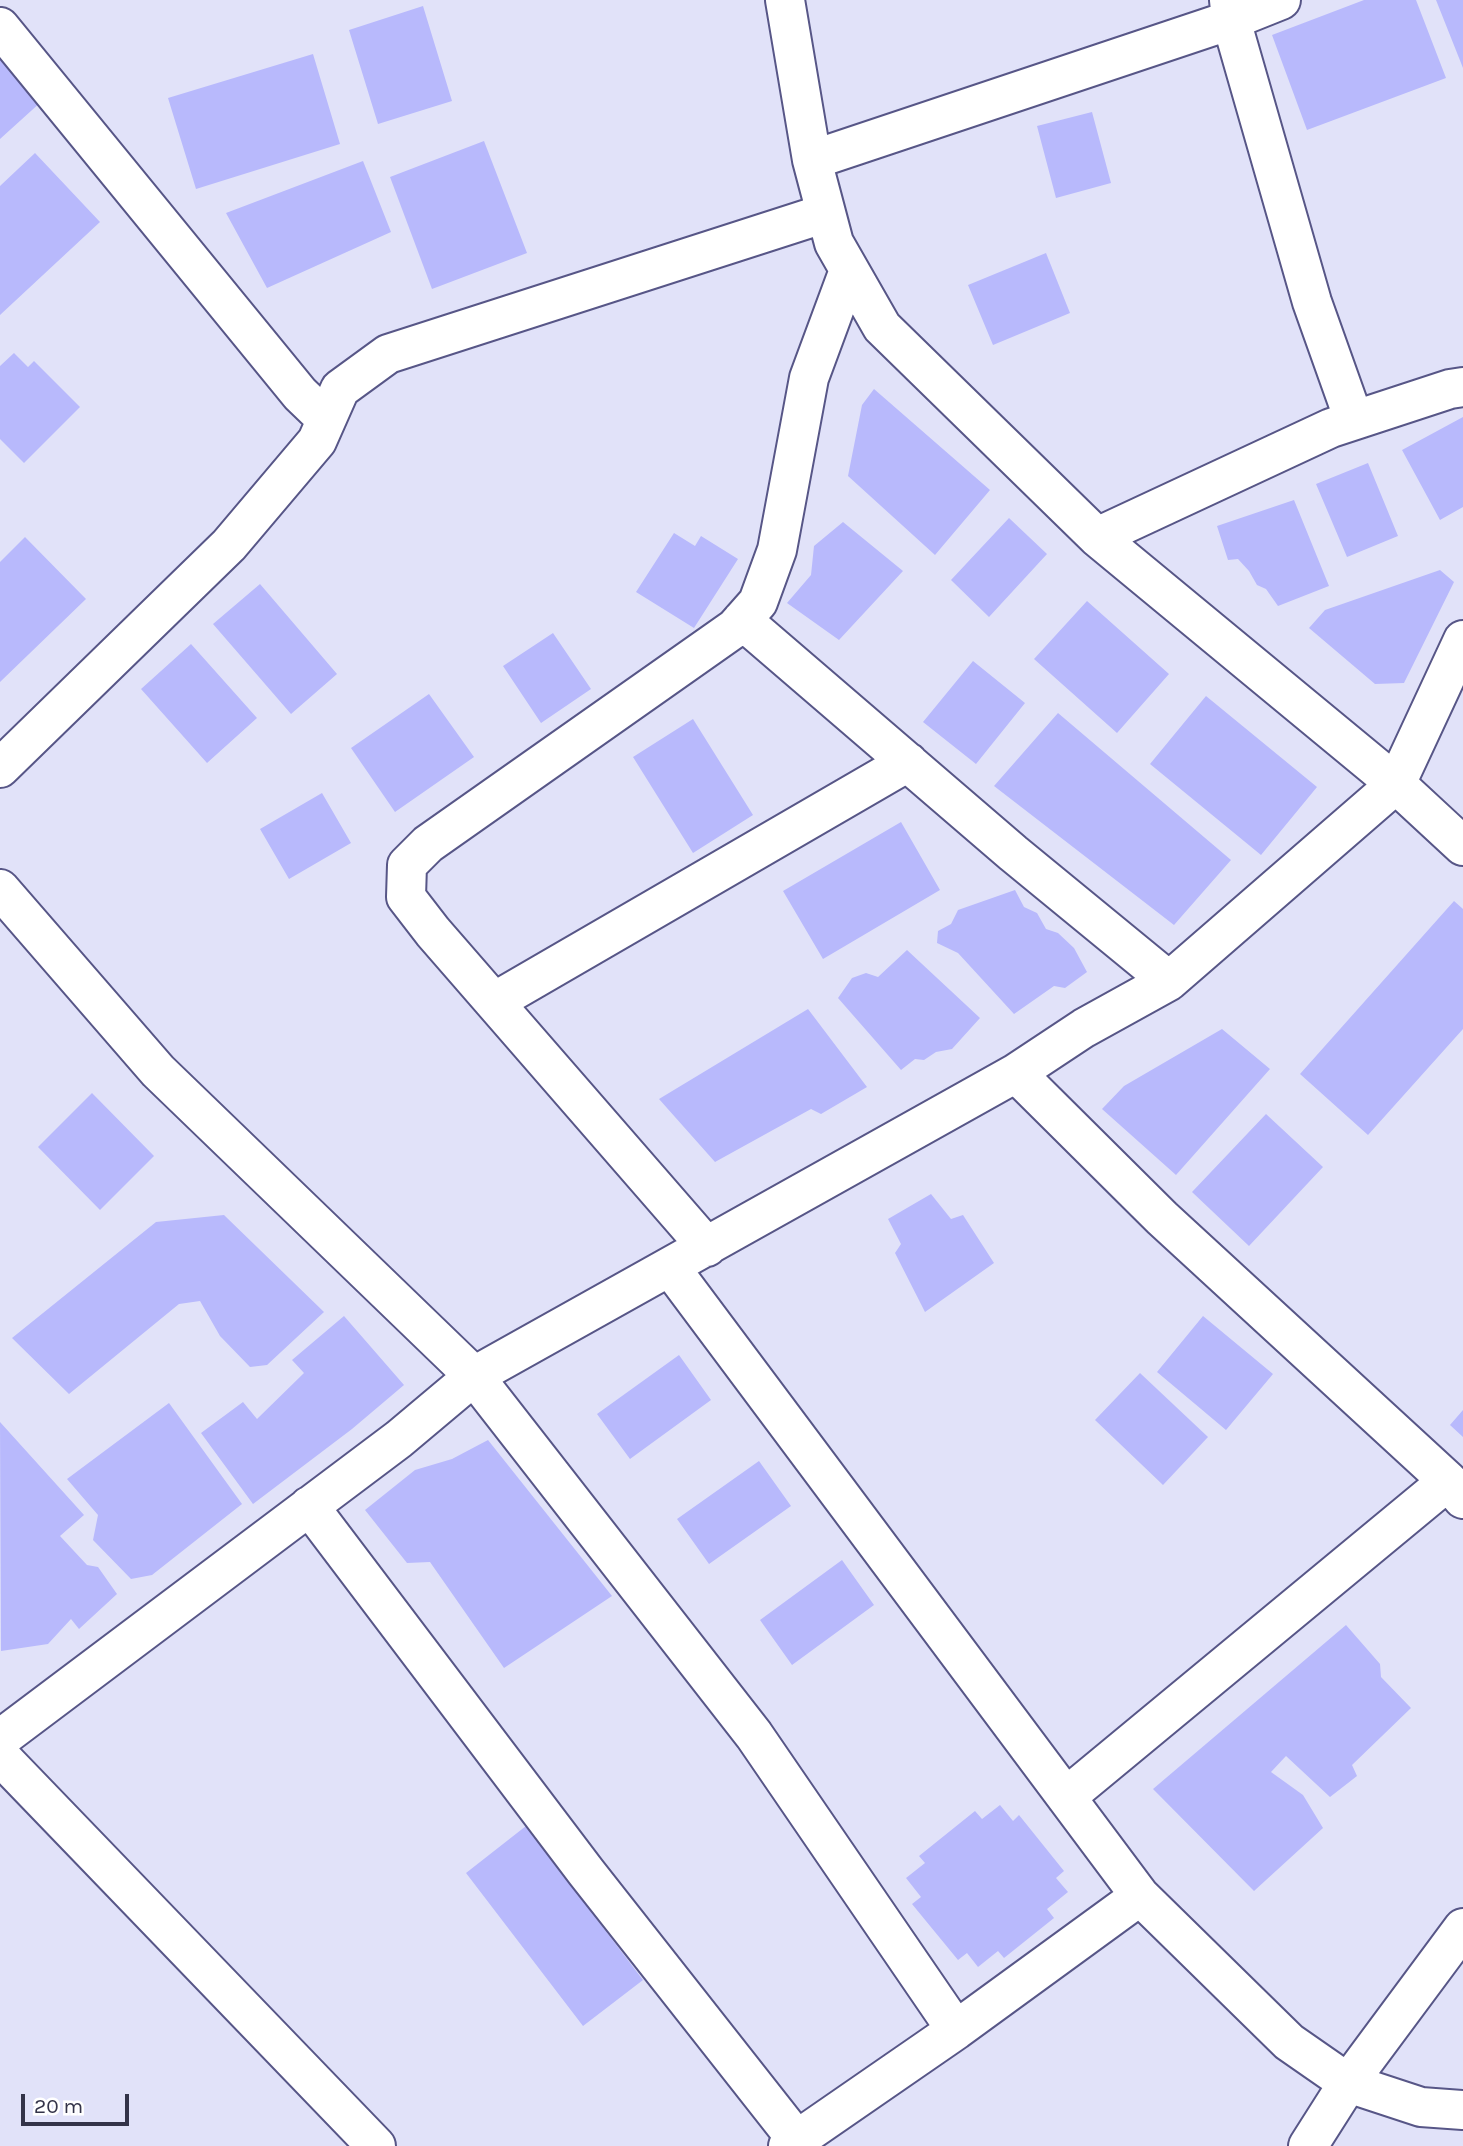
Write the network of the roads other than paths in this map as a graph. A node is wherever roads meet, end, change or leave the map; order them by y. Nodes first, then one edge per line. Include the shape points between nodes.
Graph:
1 (785, 0) edge
2 (1281, 0) edge
3 (1230, 10) edge
4 (0, 27) edge
5 (812, 160) junction
6 (826, 213) junction
7 (849, 270) junction
8 (1463, 387) edge
9 (326, 419) junction
10 (1354, 420) junction
11 (1097, 537) junction
12 (742, 620) junction
13 (1463, 640) edge
14 (908, 762) junction
15 (0, 768) edge
16 (1396, 784) junction
17 (1463, 846) edge
18 (0, 889) edge
19 (1169, 981) junction
20 (494, 1002) junction
21 (1016, 1073) junction
22 (707, 1247) junction
23 (670, 1267) junction
24 (474, 1376) junction
25 (1455, 1490) edge
26 (309, 1506) junction
27 (0, 1739) edge
28 (0, 1756) edge
29 (1066, 1797) junction
30 (1140, 1896) junction
31 (1463, 1928) edge
32 (957, 2031) junction
33 (1348, 2083) junction
34 (1463, 2109) edge
35 (811, 2139) edge
36 (376, 2146) edge
37 (1308, 2146) edge

1 - 5 street
2 - 3 street
3 - 5 street
3 - 10 street via 1312,302
4 - 9 street via 291,384
5 - 6 street
6 - 7 street via 834,243
6 - 9 street via 387,354 340,389
7 - 11 street via 882,327
7 - 12 street via 809,378 777,550 758,602
8 - 10 street
9 - 15 street via 317,441 229,545
10 - 11 street
11 - 16 street
12 - 14 street
12 - 20 street via 428,844 407,865 406,897
13 - 16 street
14 - 19 street
14 - 20 street
16 - 17 street
16 - 19 street
18 - 24 street via 158,1071
19 - 21 street via 1084,1028
20 - 22 street
21 - 22 street
21 - 25 street via 1162,1217
22 - 23 street
23 - 24 street
23 - 29 street
24 - 26 street
24 - 32 street via 754,1735
25 - 29 street
26 - 27 street
26 - 35 street via 594,1882
28 - 36 street
29 - 30 street
30 - 32 street
30 - 33 street via 1289,2042
31 - 33 street
32 - 35 street
33 - 34 street via 1421,2107
33 - 37 street

